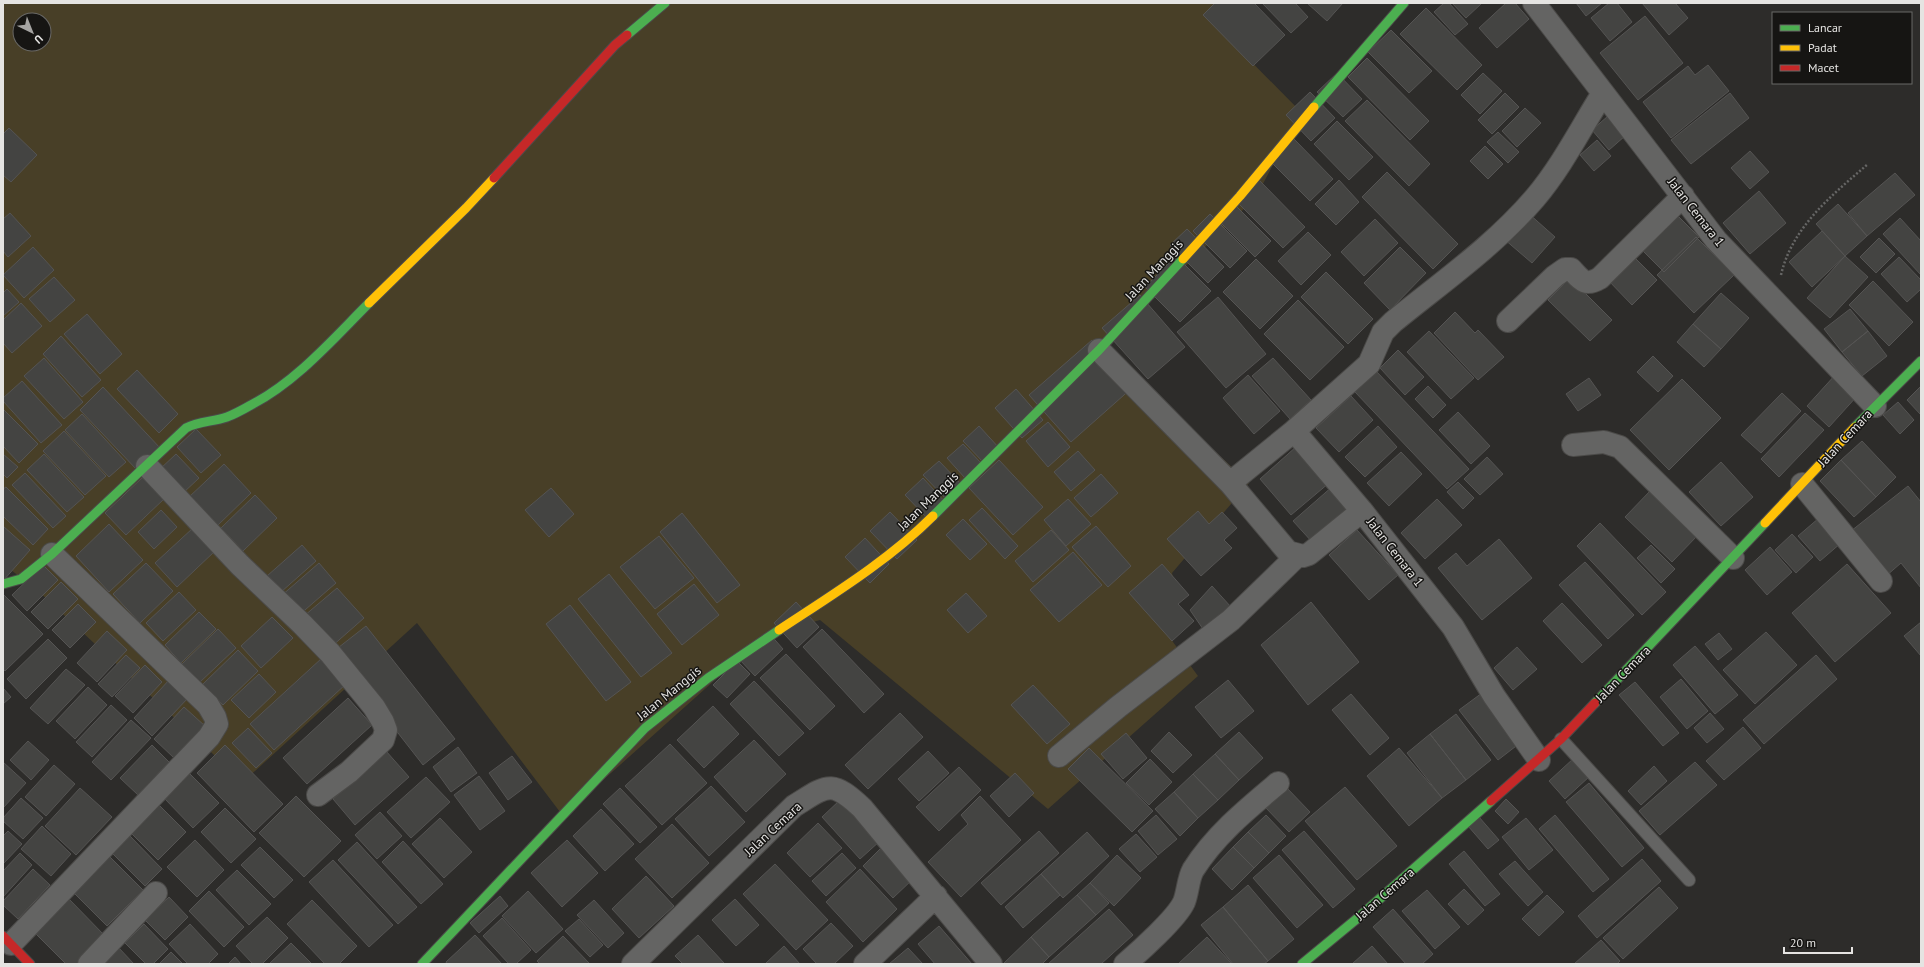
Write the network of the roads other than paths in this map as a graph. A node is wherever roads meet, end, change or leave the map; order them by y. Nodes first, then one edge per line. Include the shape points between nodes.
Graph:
1 (665, 3) edge
2 (1404, 3) edge
3 (1534, 3) edge
4 (1603, 93) junction
5 (1683, 196) junction
6 (1508, 321) dead end
7 (1099, 350) junction
8 (1921, 361) edge
9 (1875, 406) junction
10 (1294, 431) junction
11 (1573, 445) dead end
12 (147, 466) junction
13 (1230, 483) junction
14 (1802, 484) junction
15 (1362, 511) junction
16 (52, 554) junction
17 (1298, 555) junction
18 (1733, 558) junction
19 (1880, 581) dead end
20 (3, 584) edge
21 (1561, 739) junction
22 (1060, 756) dead end
23 (1539, 760) junction
24 (1278, 783) dead end
25 (318, 795) dead end
26 (1689, 880) dead end
27 (156, 893) dead end
28 (936, 896) junction
29 (7, 940) edge
30 (30, 964) edge
31 (89, 964) edge
32 (422, 964) edge
33 (634, 964) edge
34 (865, 964) edge
35 (991, 964) edge
36 (1125, 964) edge
37 (1302, 964) edge

1 - 12 street via 615,46 466,208 306,365 253,404 227,417 196,423 186,428
2 - 7 street, Jalan Manggis via 1240,196
3 - 4 street, Jalan Cemara 1
4 - 5 street, Jalan Cemara 1
4 - 10 street via 1551,178 1534,198 1483,251 1383,332 1369,364
5 - 6 street via 1600,278 1592,283 1583,282 1571,269 1565,269
5 - 9 street, Jalan Cemara 1 via 1716,240
7 - 13 street
7 - 32 street, Jalan Manggis via 900,547 708,678 645,728
8 - 9 street, Jalan Cemara
9 - 14 street, Jalan Cemara
10 - 13 street
10 - 15 street
11 - 18 street via 1604,442 1620,448
12 - 16 street
12 - 25 street via 240,565 330,653 383,722 386,730 382,740 349,772
13 - 17 street via 1288,552
14 - 18 street, Jalan Cemara
14 - 19 street
15 - 17 street, Jalan Cemara 1 via 1309,554
15 - 23 street, Jalan Cemara 1 via 1454,626 1494,696
16 - 20 street via 21,579
16 - 29 street via 208,705 217,724 209,737
17 - 22 street via 1231,620 1118,707
18 - 21 street, Jalan Cemara
21 - 23 street, Jalan Cemara
21 - 26 lane
23 - 37 street, Jalan Cemara
24 - 36 street via 1239,815 1210,847 1192,872 1184,903
27 - 31 street
28 - 33 street, Jalan Cemara via 862,808 845,792 836,788 826,788 794,806
28 - 34 street
28 - 35 street, Jalan Cemara
29 - 30 street

